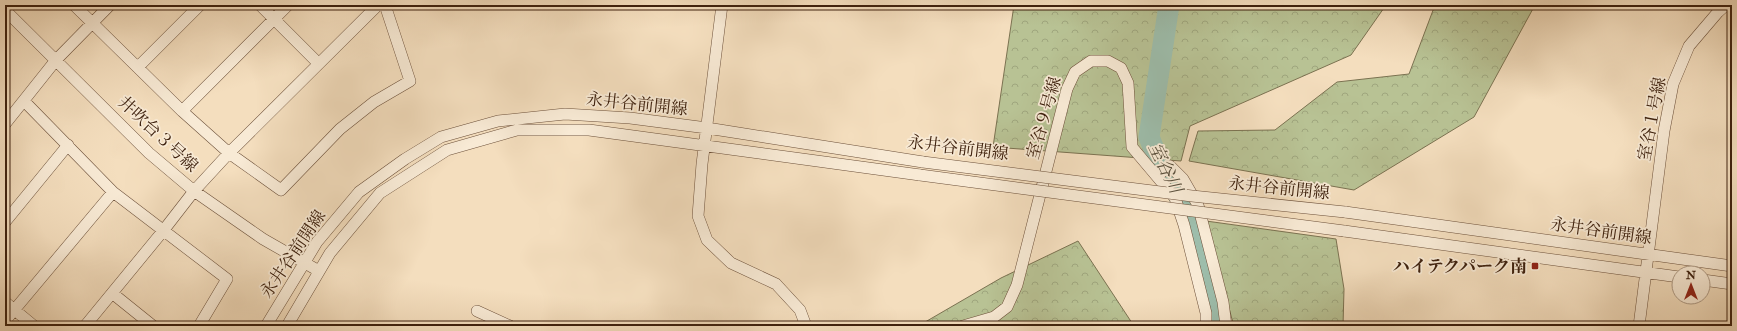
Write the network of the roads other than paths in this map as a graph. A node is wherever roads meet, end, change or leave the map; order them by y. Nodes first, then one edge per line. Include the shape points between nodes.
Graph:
1 (74, 5) edge
2 (110, 5) edge
3 (200, 5) edge
4 (260, 5) edge
5 (288, 5) edge
6 (378, 5) edge
7 (385, 5) edge
8 (722, 5) edge
9 (1726, 5) edge
10 (5, 10) edge
11 (273, 20) junction
12 (92, 23) junction
13 (56, 60) junction
14 (318, 63) junction
15 (138, 67) junction
16 (24, 101) junction
17 (182, 111) junction
18 (5, 124) edge
19 (707, 128) junction
20 (68, 145) junction
21 (704, 146) junction
22 (229, 153) junction
23 (1157, 176) junction
24 (194, 191) junction
25 (113, 192) junction
26 (5, 222) edge
27 (163, 231) junction
28 (1649, 255) junction
29 (304, 263) junction
30 (1732, 266) edge
31 (319, 271) junction
32 (1646, 274) junction
33 (1671, 276) edge
34 (1711, 281) edge
35 (1732, 284) edge
36 (112, 293) junction
37 (5, 302) edge
38 (14, 310) junction
39 (477, 311) dead end
40 (5, 321) edge
41 (34, 326) edge
42 (85, 326) edge
43 (153, 326) edge
44 (199, 326) edge
45 (266, 326) edge
46 (287, 326) edge
47 (510, 326) edge
48 (806, 326) edge
49 (963, 326) edge
50 (1206, 326) edge
51 (1226, 326) edge
52 (1639, 326) edge

1 - 12 street
2 - 12 street
3 - 15 street
4 - 11 street
5 - 11 street
6 - 14 street
7 - 22 street via 410,81 374,102 340,129 281,190
8 - 19 street
9 - 28 street, 室谷１号線 via 1690,46 1673,84 1664,131
10 - 13 street, 井吹台３号線
11 - 14 street
11 - 17 street
12 - 13 street
12 - 15 street
13 - 16 street
13 - 24 street, 井吹台３号線 via 150,153
14 - 22 street
15 - 17 street
16 - 18 street
16 - 20 street
17 - 22 street
19 - 21 street
19 - 28 street, 永井谷前開線, bridge via 923,162 1192,196 1345,212
19 - 29 street, 永井谷前開線 via 630,118 565,114 498,120 442,137 405,159 359,192 317,242
20 - 25 street
20 - 26 street
21 - 31 street, 永井谷前開線 via 589,130 517,130 447,150 380,193 330,253
21 - 32 street, 永井谷前開線, bridge
21 - 48 street via 698,216 707,240 731,263 776,284 800,310
22 - 24 street
23 - 49 street, 室谷９号線 via 1132,146 1128,83 1121,68 1108,61 1091,61 1075,72 1067,89 1017,285 1007,307 994,317
23 - 50 street, 室谷９号線 via 1175,198 1184,225 1206,313
23 - 51 street via 1170,166 1183,179 1198,205 1223,302
24 - 27 street
24 - 29 street, 井吹台３号線 via 263,239
25 - 27 street
25 - 38 street
27 - 36 street
27 - 44 street via 227,279
28 - 30 street, 永井谷前開線
28 - 32 street, 室谷１号線
29 - 31 street, 井吹台３号線
29 - 45 street, 永井谷前開線
31 - 46 street, 永井谷前開線
32 - 33 street, 永井谷前開線
32 - 52 street, 室谷１号線
34 - 35 street
36 - 42 street
36 - 43 street
37 - 38 street
38 - 40 street
38 - 41 street
39 - 47 street

